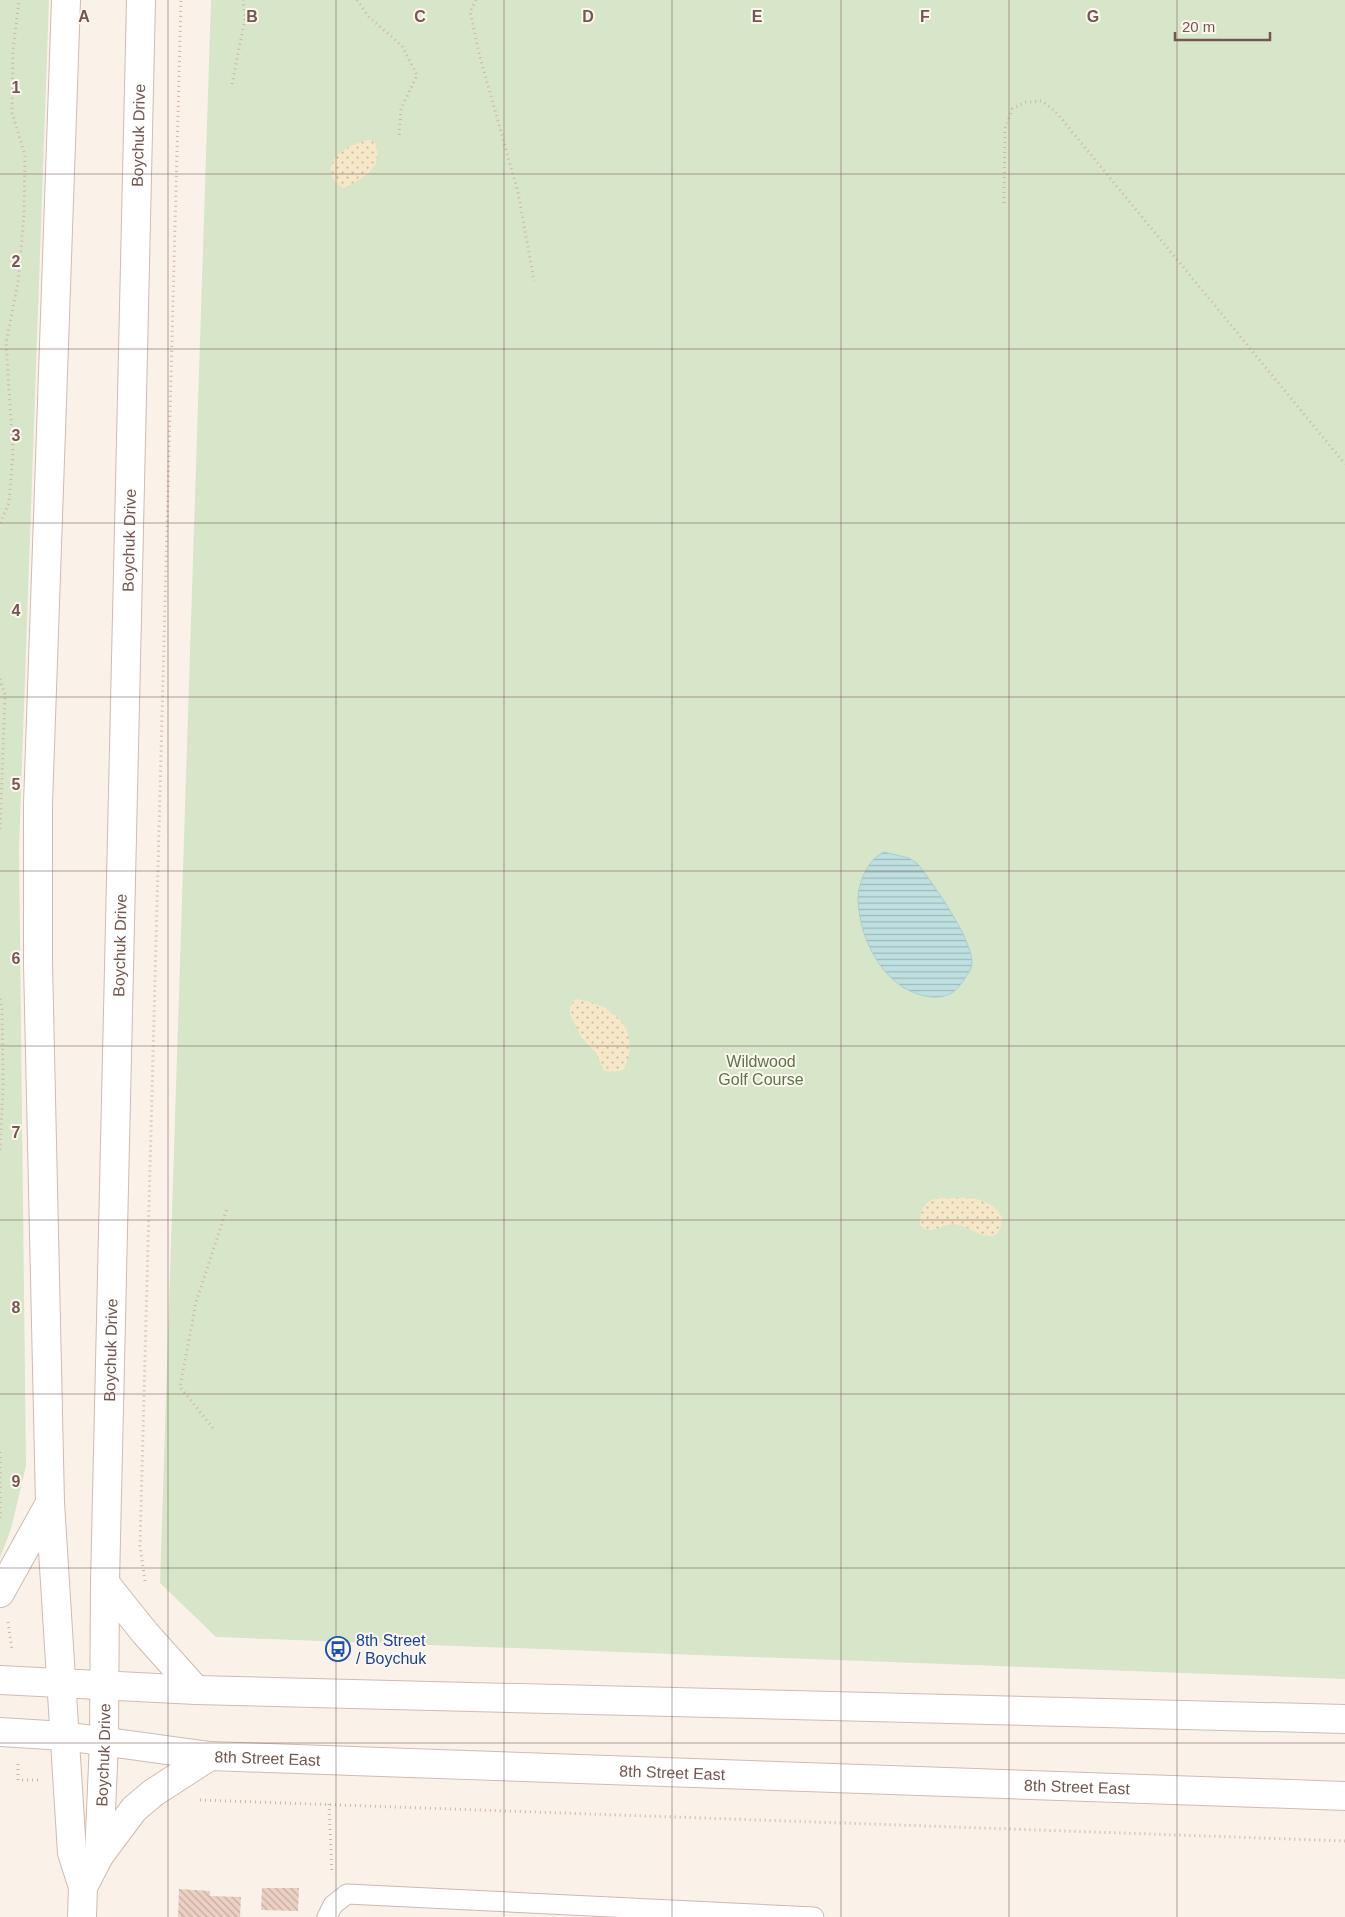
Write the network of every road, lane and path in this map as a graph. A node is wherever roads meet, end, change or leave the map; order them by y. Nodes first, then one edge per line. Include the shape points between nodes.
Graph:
1 (19, 0) edge
2 (66, 0) edge
3 (141, 0) edge
4 (181, 0) edge
5 (243, 0) edge
6 (357, 0) edge
7 (476, 0) edge
8 (232, 84) dead end
9 (399, 135) dead end
10 (1004, 203) dead end
11 (534, 280) dead end
12 (1345, 464) edge
13 (0, 523) edge
14 (0, 679) edge
15 (0, 832) edge
16 (0, 999) edge
17 (0, 1152) edge
18 (227, 1208) dead end
19 (213, 1428) dead end
20 (0, 1452) edge
21 (50, 1503) junction
22 (0, 1519) edge
23 (105, 1583) junction
24 (148, 1589) dead end
25 (0, 1593) edge
26 (0, 1680) edge
27 (61, 1682) junction
28 (104, 1686) junction
29 (196, 1690) junction
30 (1345, 1719) edge
31 (8, 1732) edge
32 (64, 1736) junction
33 (104, 1742) junction
34 (210, 1756) junction
35 (68, 1781) junction
36 (1345, 1796) edge
37 (196, 1800) dead end
38 (329, 1804) junction
39 (1345, 1841) edge
40 (99, 1856) junction
41 (83, 1887) junction
42 (330, 1911) edge
43 (82, 1917) edge
44 (814, 1917) edge

1 - 13 path via 13,50 12,113 25,155 24,215 18,283 6,343 13,452 9,503
2 - 21 main road, Boychuk Drive via 38,804 40,1119
3 - 23 main road, Boychuk Drive
4 - 24 path via 140,1546 142,1574
5 - 8 path via 245,19
6 - 9 path via 370,17 402,46 416,75 401,109
7 - 11 path via 470,12 518,192
10 - 12 path via 1007,122 1012,109 1026,102 1042,101 1055,111
14 - 15 path via 5,695
16 - 17 path via 3,1077
18 - 19 path via 196,1302 180,1387
20 - 22 path
21 - 25 main road
21 - 27 main road, Boychuk Drive
23 - 28 main road, Boychuk Drive
23 - 29 main road
26 - 27 main road
27 - 28 main road
27 - 32 main road, Boychuk Drive
28 - 29 main road
28 - 33 main road, Boychuk Drive
29 - 30 main road
31 - 32 main road, 8th Street East
31 - 35 path via 18,1780
32 - 33 main road, 8th Street East
32 - 35 main road, Boychuk Drive
33 - 34 main road, 8th Street East
33 - 40 main road, Boychuk Drive
34 - 36 main road, 8th Street East
34 - 40 main road via 134,1809
35 - 41 main road, Boychuk Drive via 72,1853
37 - 38 path
38 - 39 path
38 - 42 path
40 - 41 main road, Boychuk Drive
41 - 43 main road, Boychuk Drive
42 - 44 lane via 347,1894

